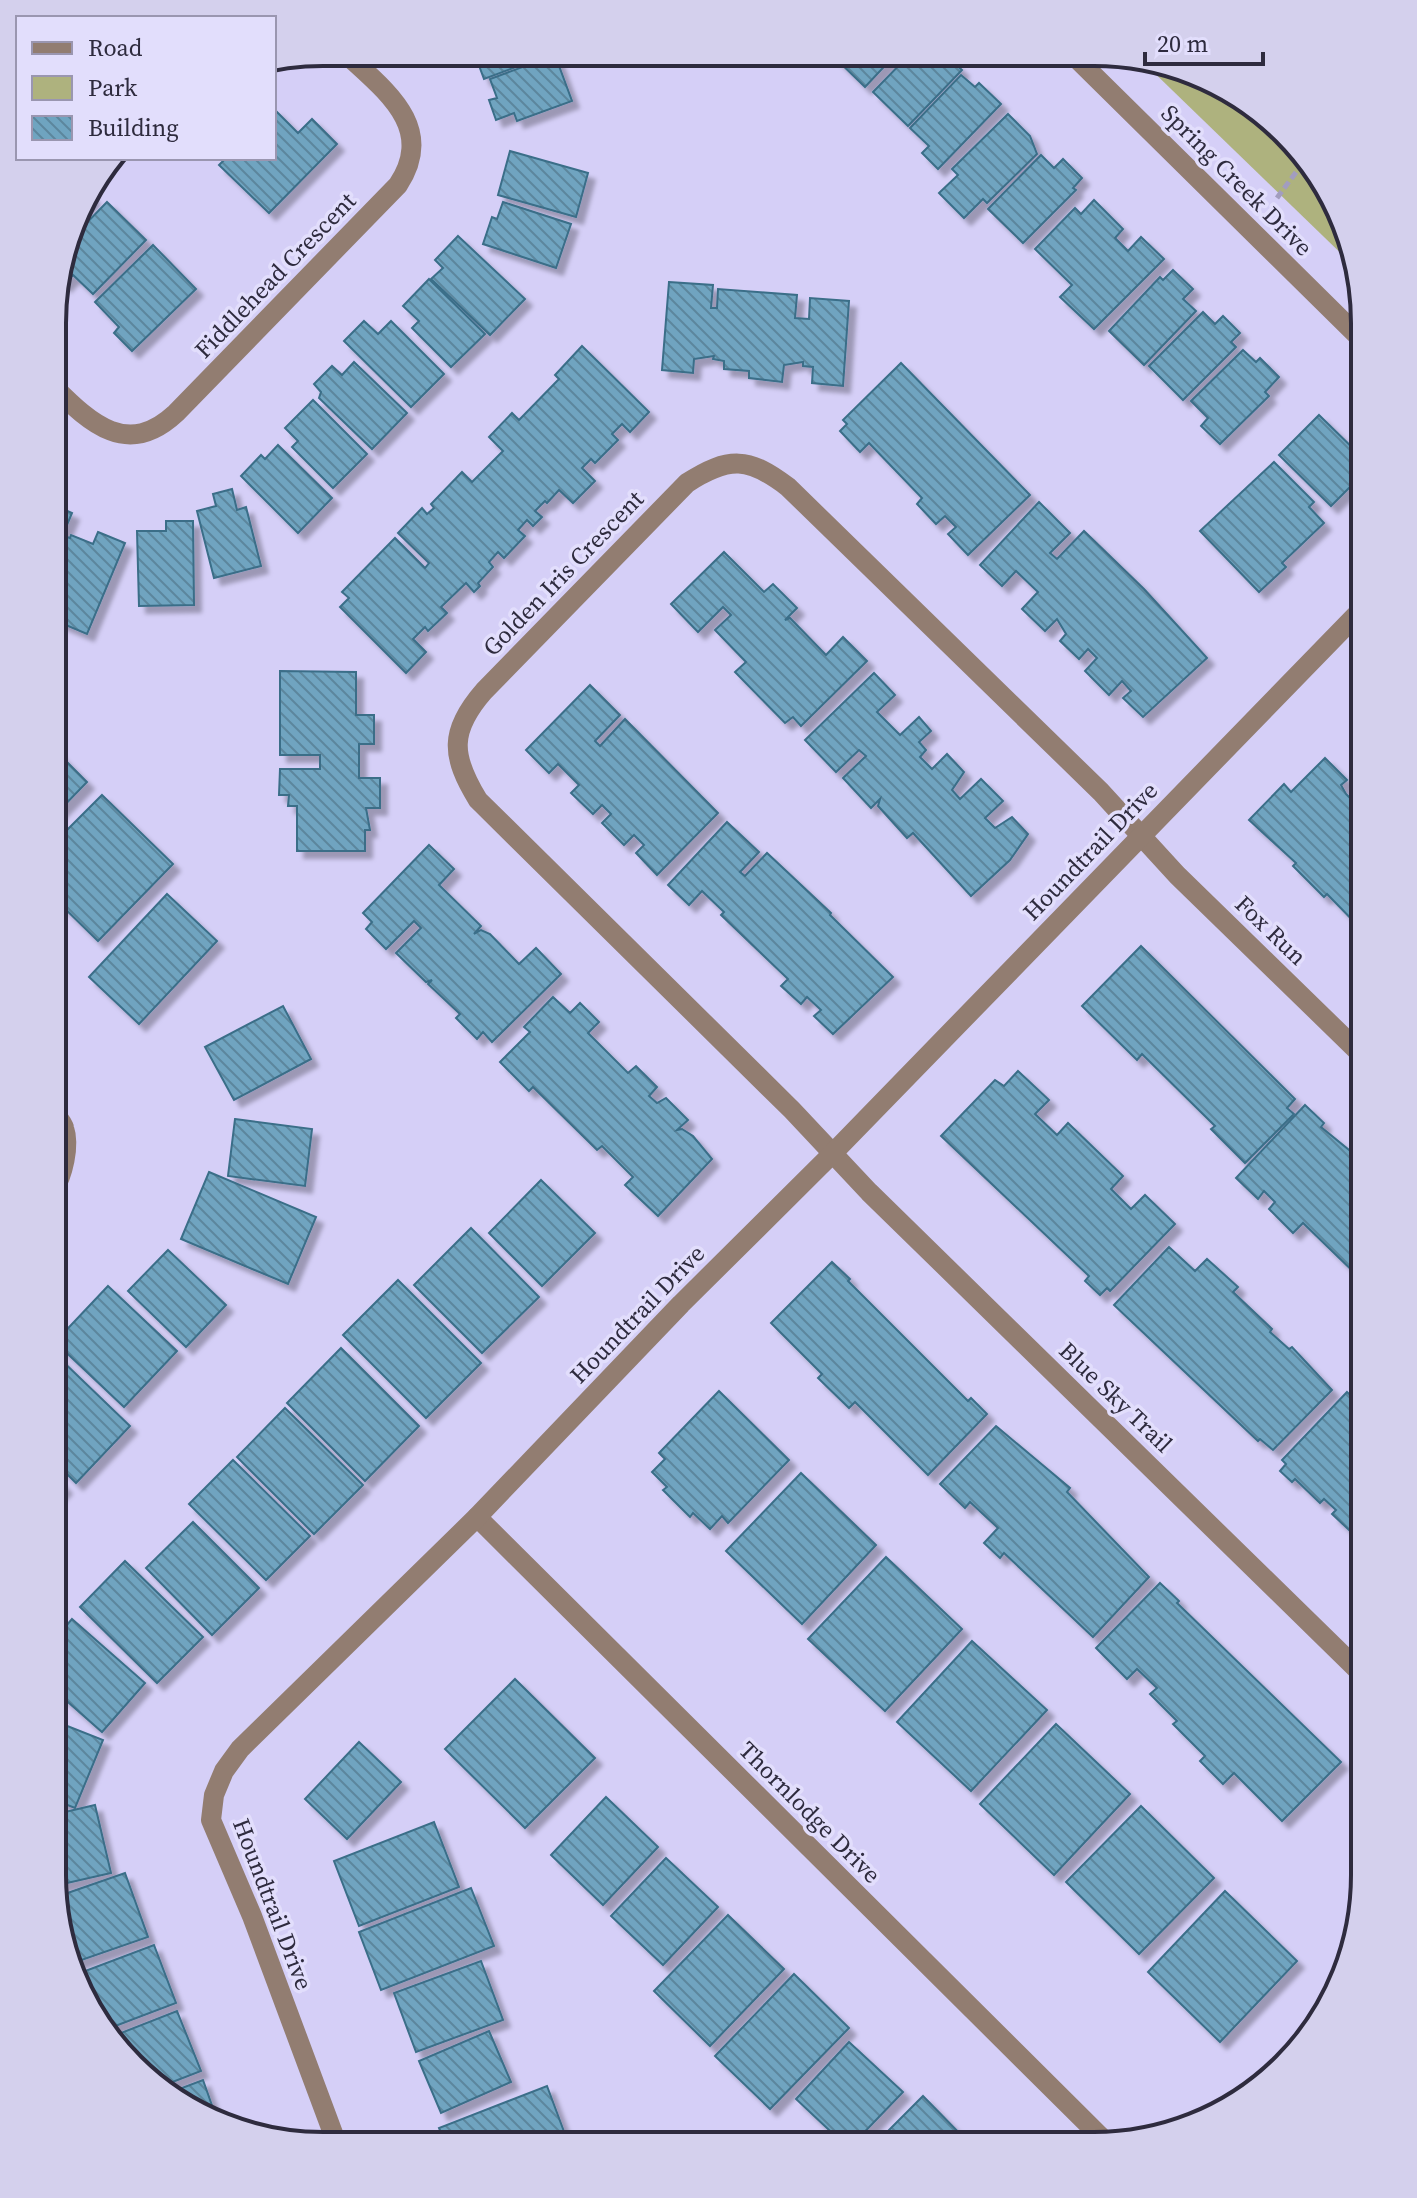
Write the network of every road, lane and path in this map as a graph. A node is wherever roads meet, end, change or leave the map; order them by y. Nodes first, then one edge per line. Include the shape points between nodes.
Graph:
1 (359, 66) edge
2 (1084, 66) edge
3 (1299, 168) edge
4 (1277, 198) dead end
5 (1351, 329) edge
6 (66, 398) edge
7 (1351, 621) edge
8 (1143, 837) junction
9 (1351, 1044) edge
10 (833, 1153) junction
11 (477, 1517) junction
12 (1350, 1662) edge
13 (333, 2132) edge
14 (1096, 2132) edge

1 - 6 street, Fiddlehead Crescent via 391,97 408,124 411,154 398,185 159,426 129,434 104,429
2 - 5 street, Spring Creek Drive
3 - 4 path
7 - 8 street, Houndtrail Drive
8 - 9 street, Fox Run
8 - 10 street, Houndtrail Drive
8 - 10 street, Golden Iris Crescent via 788,487 765,470 743,463 712,467 687,483 471,705 456,741 458,760 478,800
10 - 11 street, Houndtrail Drive
10 - 12 street, Blue Sky Trail
11 - 13 street, Houndtrail Drive via 240,1749 214,1795 211,1820
11 - 14 street, Thornlodge Drive

